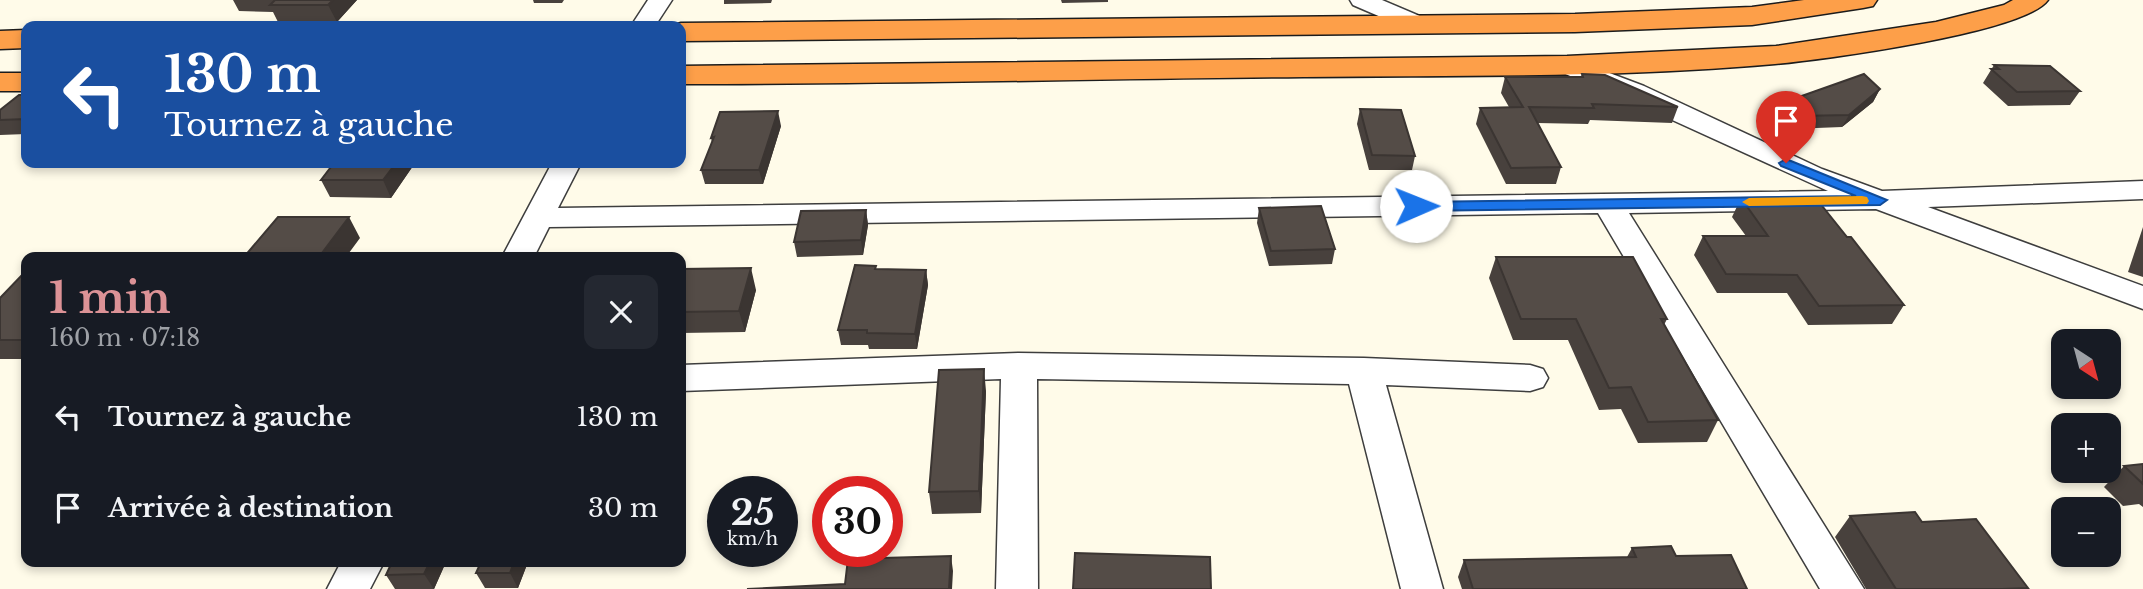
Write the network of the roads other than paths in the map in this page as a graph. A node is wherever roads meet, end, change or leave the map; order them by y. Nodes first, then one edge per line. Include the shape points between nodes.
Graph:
1 (660, 0) edge
2 (1362, 0) edge
3 (1863, 0) edge
4 (2034, 0) edge
5 (1786, 6) edge
6 (646, 21) edge
7 (1420, 25) junction
8 (686, 32) edge
9 (0, 40) edge
10 (21, 40) edge
11 (1567, 65) junction
12 (686, 75) edge
13 (0, 82) edge
14 (21, 82) edge
15 (563, 168) edge
16 (2143, 190) edge
17 (1880, 200) junction
18 (1608, 204) junction
19 (538, 218) junction
20 (521, 252) edge
21 (2143, 298) edge
22 (1019, 366) junction
23 (1364, 371) junction
24 (686, 378) edge
25 (1530, 378) dead end
26 (360, 567) edge
27 (348, 589) edge
28 (1017, 589) edge
29 (1422, 589) edge
30 (1843, 589) edge

1 - 6 street
2 - 7 street
3 - 5 highway
4 - 11 highway via 2014,11 1936,31 1845,46 1776,55
5 - 7 highway via 1574,23
7 - 8 highway
9 - 10 highway
11 - 12 highway
11 - 17 street via 1812,175
13 - 14 highway
15 - 19 street
16 - 17 street
17 - 18 street
17 - 21 street
18 - 19 street
18 - 30 street
19 - 20 street
22 - 23 street
22 - 24 street
22 - 28 street
23 - 25 street
23 - 29 street
26 - 27 street

